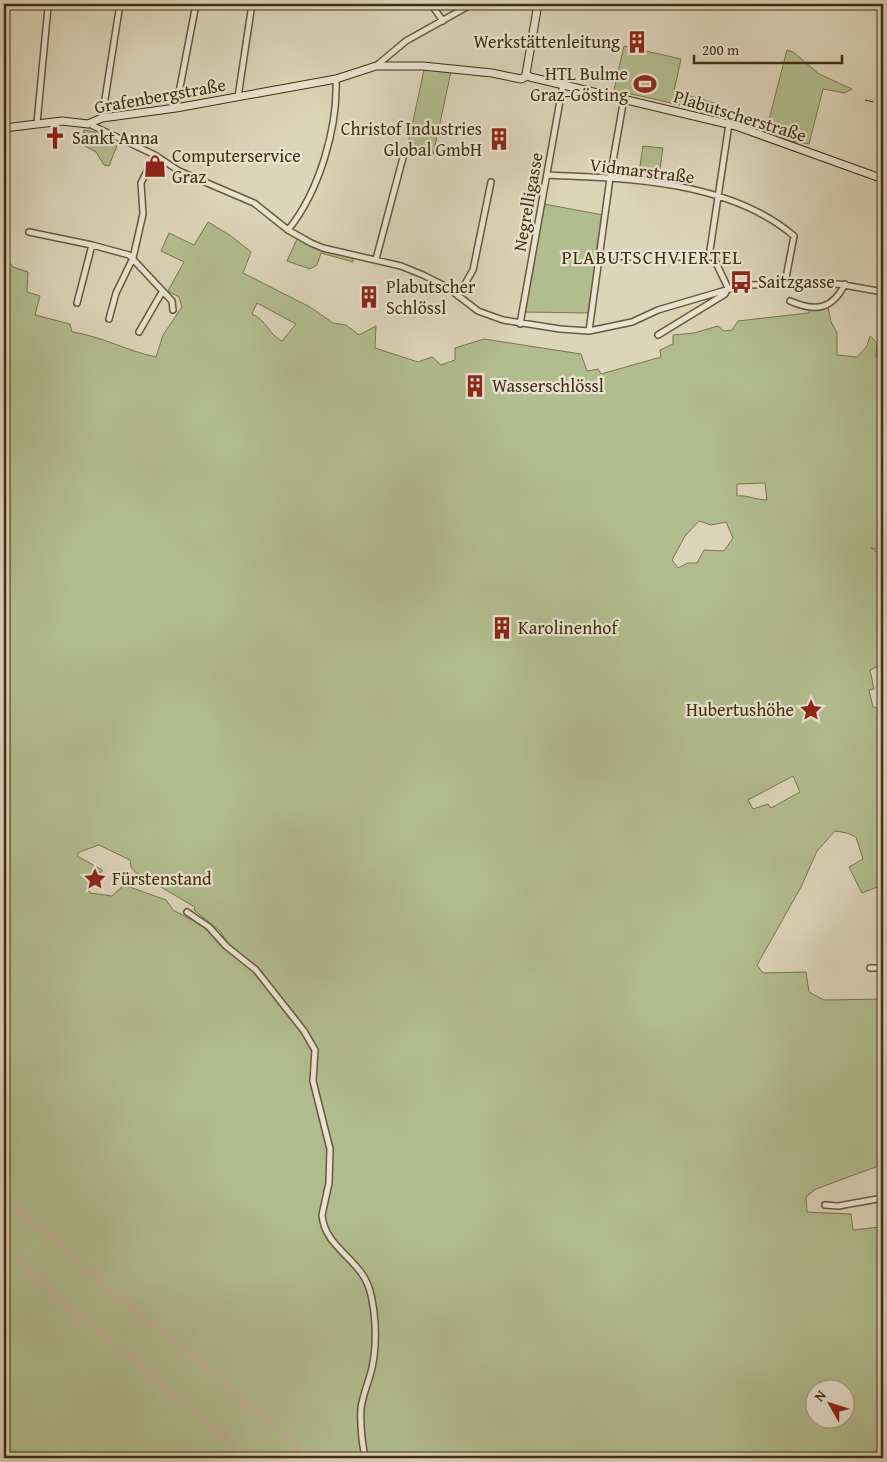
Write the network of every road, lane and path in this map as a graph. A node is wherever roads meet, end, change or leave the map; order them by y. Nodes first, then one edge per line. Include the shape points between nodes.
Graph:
1 (120, 4) edge
2 (196, 4) edge
3 (252, 4) edge
4 (431, 4) edge
5 (471, 4) edge
6 (538, 4) edge
7 (48, 7) dead end
8 (443, 21) junction
9 (376, 66) junction
10 (527, 75) junction
11 (336, 79) junction
12 (563, 84) junction
13 (238, 97) junction
14 (624, 98) junction
15 (176, 108) junction
16 (102, 118) junction
17 (37, 123) junction
18 (88, 124) junction
19 (729, 124) junction
20 (4, 128) edge
21 (405, 150) dead end
22 (155, 155) junction
23 (547, 175) junction
24 (610, 178) junction
25 (883, 179) edge
26 (491, 182) dead end
27 (717, 197) junction
28 (288, 230) junction
29 (29, 232) dead end
30 (92, 245) junction
31 (599, 255) junction
32 (631, 256) dead end
33 (676, 257) dead end
34 (713, 257) junction
35 (133, 258) junction
36 (376, 260) junction
37 (785, 283) junction
38 (844, 284) junction
39 (728, 288) junction
40 (162, 292) junction
41 (883, 292) edge
42 (458, 296) junction
43 (790, 301) dead end
44 (77, 303) dead end
45 (173, 310) dead end
46 (109, 319) dead end
47 (520, 324) junction
48 (589, 331) junction
49 (139, 332) dead end
50 (658, 335) dead end
51 (187, 912) dead end
52 (870, 968) dead end
53 (883, 968) edge
54 (883, 1198) edge
55 (824, 1205) dead end
56 (365, 1458) edge

1 - 16 street
2 - 15 street
3 - 13 street, Grafenbergstraße
4 - 8 street
5 - 8 street, Grafenbergstraße
6 - 10 street
7 - 17 street
8 - 9 street, Grafenbergstraße via 406,42
9 - 10 street, Plabutscherstraße via 405,65 522,79
9 - 11 street, Grafenbergstraße
10 - 12 street, Plabutscherstraße
11 - 13 street, Grafenbergstraße
11 - 28 street via 334,114 321,168 308,200
12 - 14 street, Plabutscherstraße
12 - 23 street, Negrelligasse
13 - 15 street, Grafenbergstraße
14 - 19 street, Plabutscherstraße
14 - 24 street
15 - 16 street, Grafenbergstraße
16 - 18 street, Grafenbergstraße
17 - 18 street
17 - 20 street
18 - 22 street
19 - 25 street, Plabutscherstraße
19 - 27 street
21 - 36 street
22 - 28 street via 179,171 254,203
22 - 35 street via 141,184 143,214
23 - 24 street, Vidmarstraße
23 - 47 street, Negrelligasse
24 - 27 street, Vidmarstraße via 685,188
24 - 31 street
26 - 42 street via 472,270
27 - 34 street via 710,250
27 - 37 street, Vidmarstraße via 767,217 794,236
28 - 36 street via 323,248
29 - 30 street
30 - 35 street
30 - 44 street
31 - 32 street
31 - 48 street
33 - 34 street
34 - 39 street
35 - 40 street
35 - 46 street via 116,294
36 - 42 street via 424,275
37 - 38 street
37 - 39 street
38 - 41 street
38 - 43 street via 841,292 826,305 806,308
39 - 48 street via 658,310 632,322
39 - 50 street via 725,294
40 - 45 street via 169,298
40 - 49 street
42 - 47 street via 489,317
47 - 48 street
51 - 56 street via 209,927 226,946 256,970 315,1050 315,1093 330,1149 322,1223 327,1235 365,1275 371,1296 375,1354 361,1408
52 - 53 street
54 - 55 street via 838,1206

